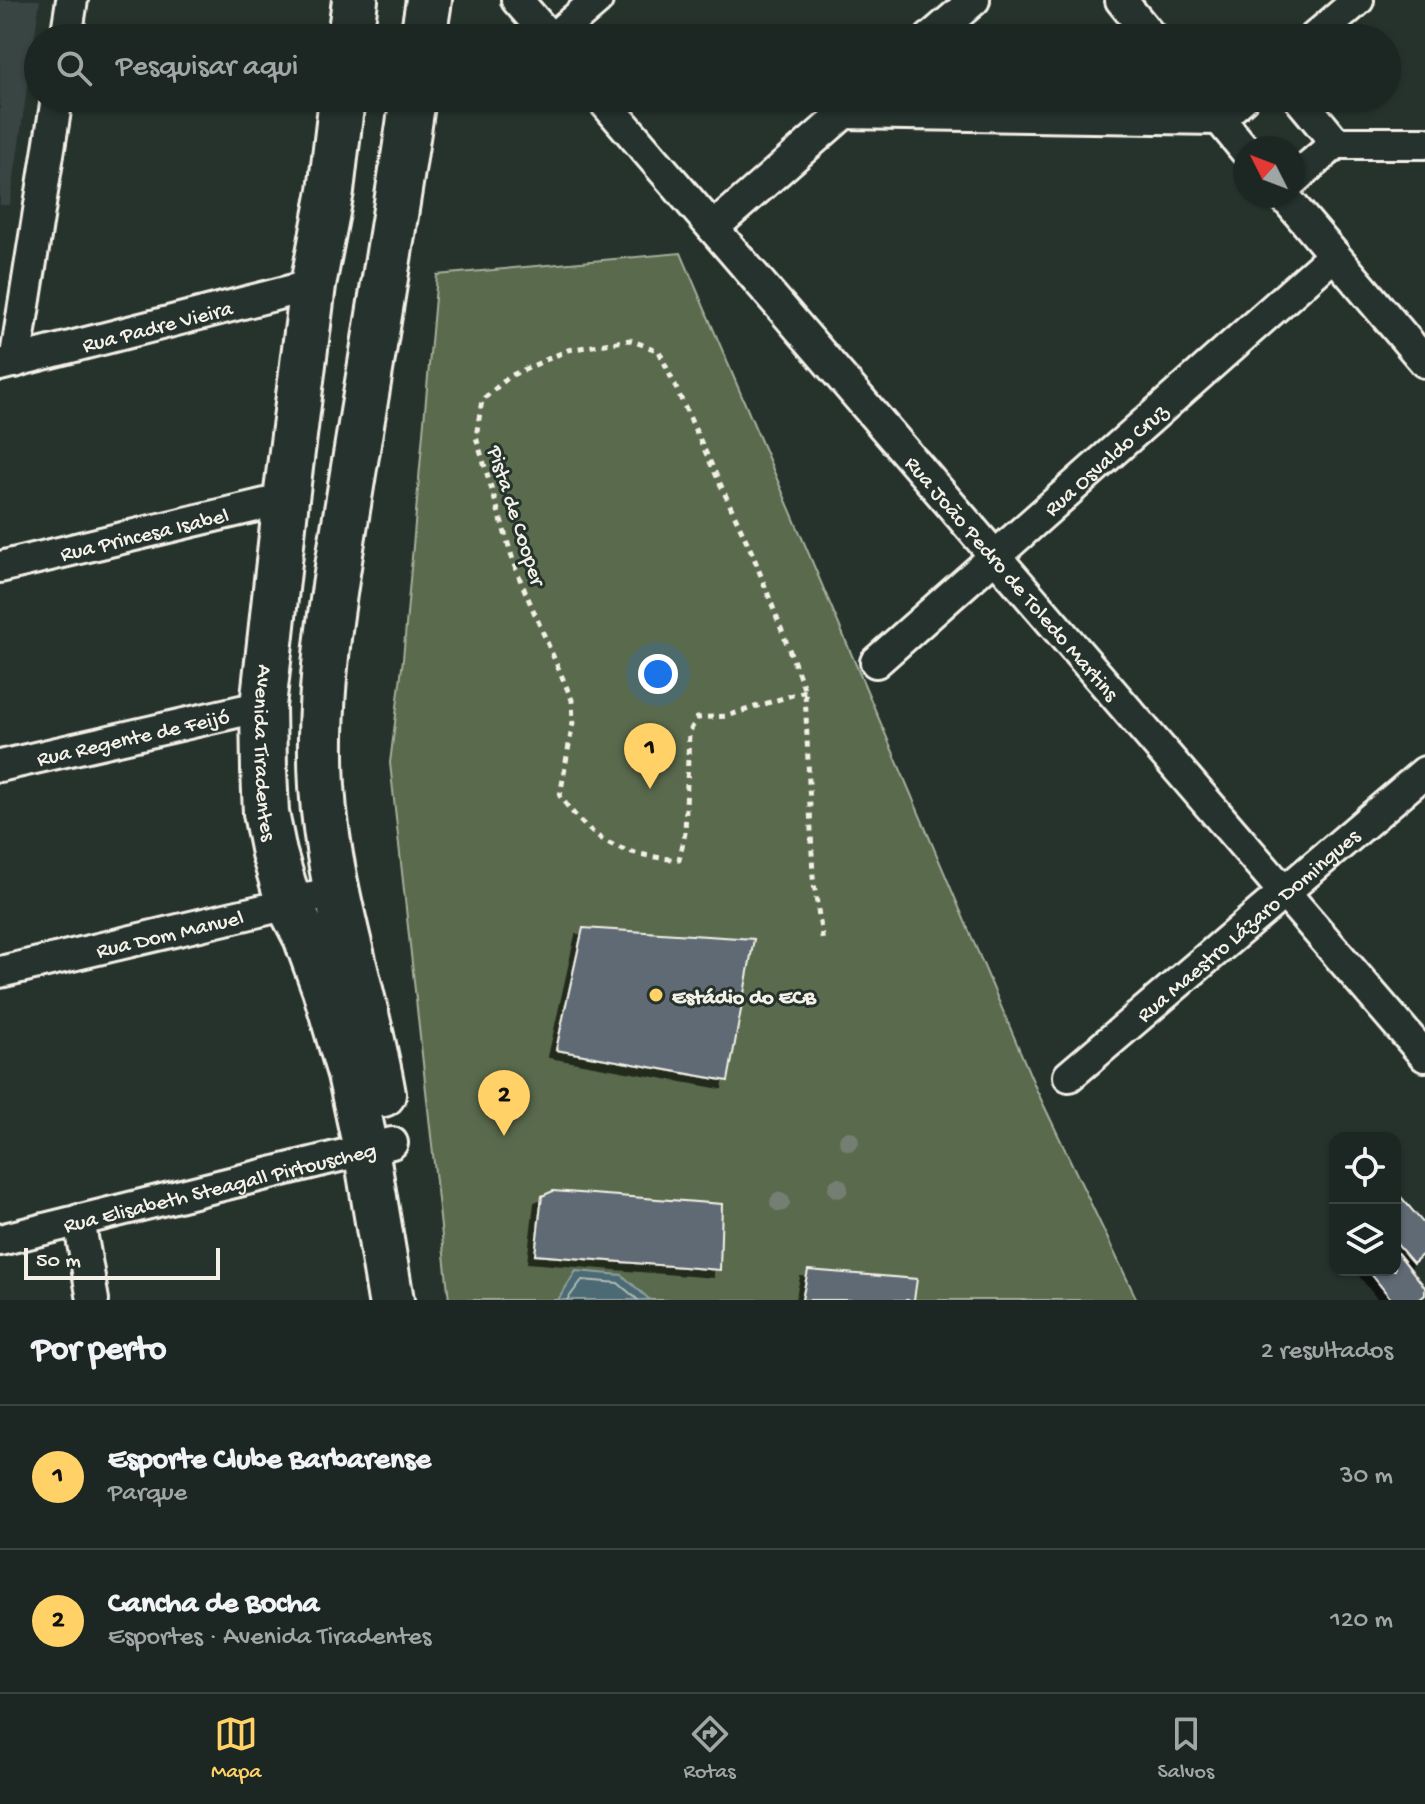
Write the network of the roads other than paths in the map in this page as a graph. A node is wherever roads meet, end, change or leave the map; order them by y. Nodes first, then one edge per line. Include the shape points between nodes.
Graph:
1 (72, 0) edge
2 (355, 0) edge
3 (429, 0) edge
4 (517, 0) edge
5 (597, 0) edge
6 (974, 0) edge
7 (1121, 0) edge
8 (1358, 0) edge
9 (68, 24) edge
10 (352, 24) edge
11 (425, 24) edge
12 (539, 24) edge
13 (569, 24) edge
14 (946, 24) edge
15 (1141, 24) edge
16 (1330, 24) edge
17 (54, 112) edge
18 (340, 112) edge
19 (411, 112) edge
20 (613, 112) edge
21 (845, 112) edge
22 (1213, 112) edge
23 (1311, 112) edge
24 (1233, 136) edge
25 (1336, 143) junction
26 (1425, 143) edge
27 (1305, 170) edge
28 (1294, 208) edge
29 (713, 228) junction
30 (1334, 255) junction
31 (313, 285) junction
32 (1425, 362) edge
33 (8, 363) edge
34 (286, 499) junction
35 (995, 556) junction
36 (0, 567) edge
37 (876, 662) dead end
38 (263, 706) junction
39 (0, 766) edge
40 (1425, 772) edge
41 (337, 890) junction
42 (1285, 892) junction
43 (289, 904) junction
44 (0, 972) edge
45 (1425, 1056) edge
46 (1069, 1076) dead end
47 (379, 1146) junction
48 (79, 1220) junction
49 (0, 1240) edge
50 (93, 1300) edge
51 (391, 1300) edge
52 (420, 1300) edge

1 - 9 street
2 - 10 main road
3 - 11 main road
4 - 12 street
5 - 13 street
6 - 14 street
7 - 15 street
8 - 16 street
17 - 33 street
18 - 31 main road, Avenida Tiradentes
19 - 41 main road, Avenida Tiradentes via 329,627 322,785
20 - 29 street, Rua João Pedro de Toledo Martins
21 - 29 street
22 - 24 street
23 - 25 street
25 - 26 street
25 - 27 street
28 - 30 street
29 - 35 street, Rua João Pedro de Toledo Martins
30 - 32 street
30 - 35 street, Rua Osvaldo Cruz
31 - 33 street, Rua Padre Vieira
31 - 34 main road, Avenida Tiradentes
34 - 36 street, Rua Princesa Isabel
34 - 38 main road, Avenida Tiradentes
35 - 37 street, Rua Osvaldo Cruz
35 - 42 street, Rua João Pedro de Toledo Martins
38 - 39 street, Rua Regente de Feijó
38 - 43 main road, Avenida Tiradentes via 266,813
40 - 42 street, Rua Maestro Lázaro Domingues
41 - 43 street, Rua Dom Manuel
41 - 47 main road, Avenida Tiradentes via 379,1069
42 - 45 street, Rua João Pedro de Toledo Martins
42 - 46 street, Rua Maestro Lázaro Domingues
43 - 44 street, Rua Dom Manuel
43 - 47 main road, Avenida Tiradentes via 306,937
47 - 48 street, Rua Elisabeth Steagall Pirtouscheg
47 - 51 main road, Avenida Tiradentes
47 - 52 main road, Avenida Tiradentes via 406,1209
48 - 49 street, Rua Elisabeth Steagall Pirtouscheg
48 - 50 street

